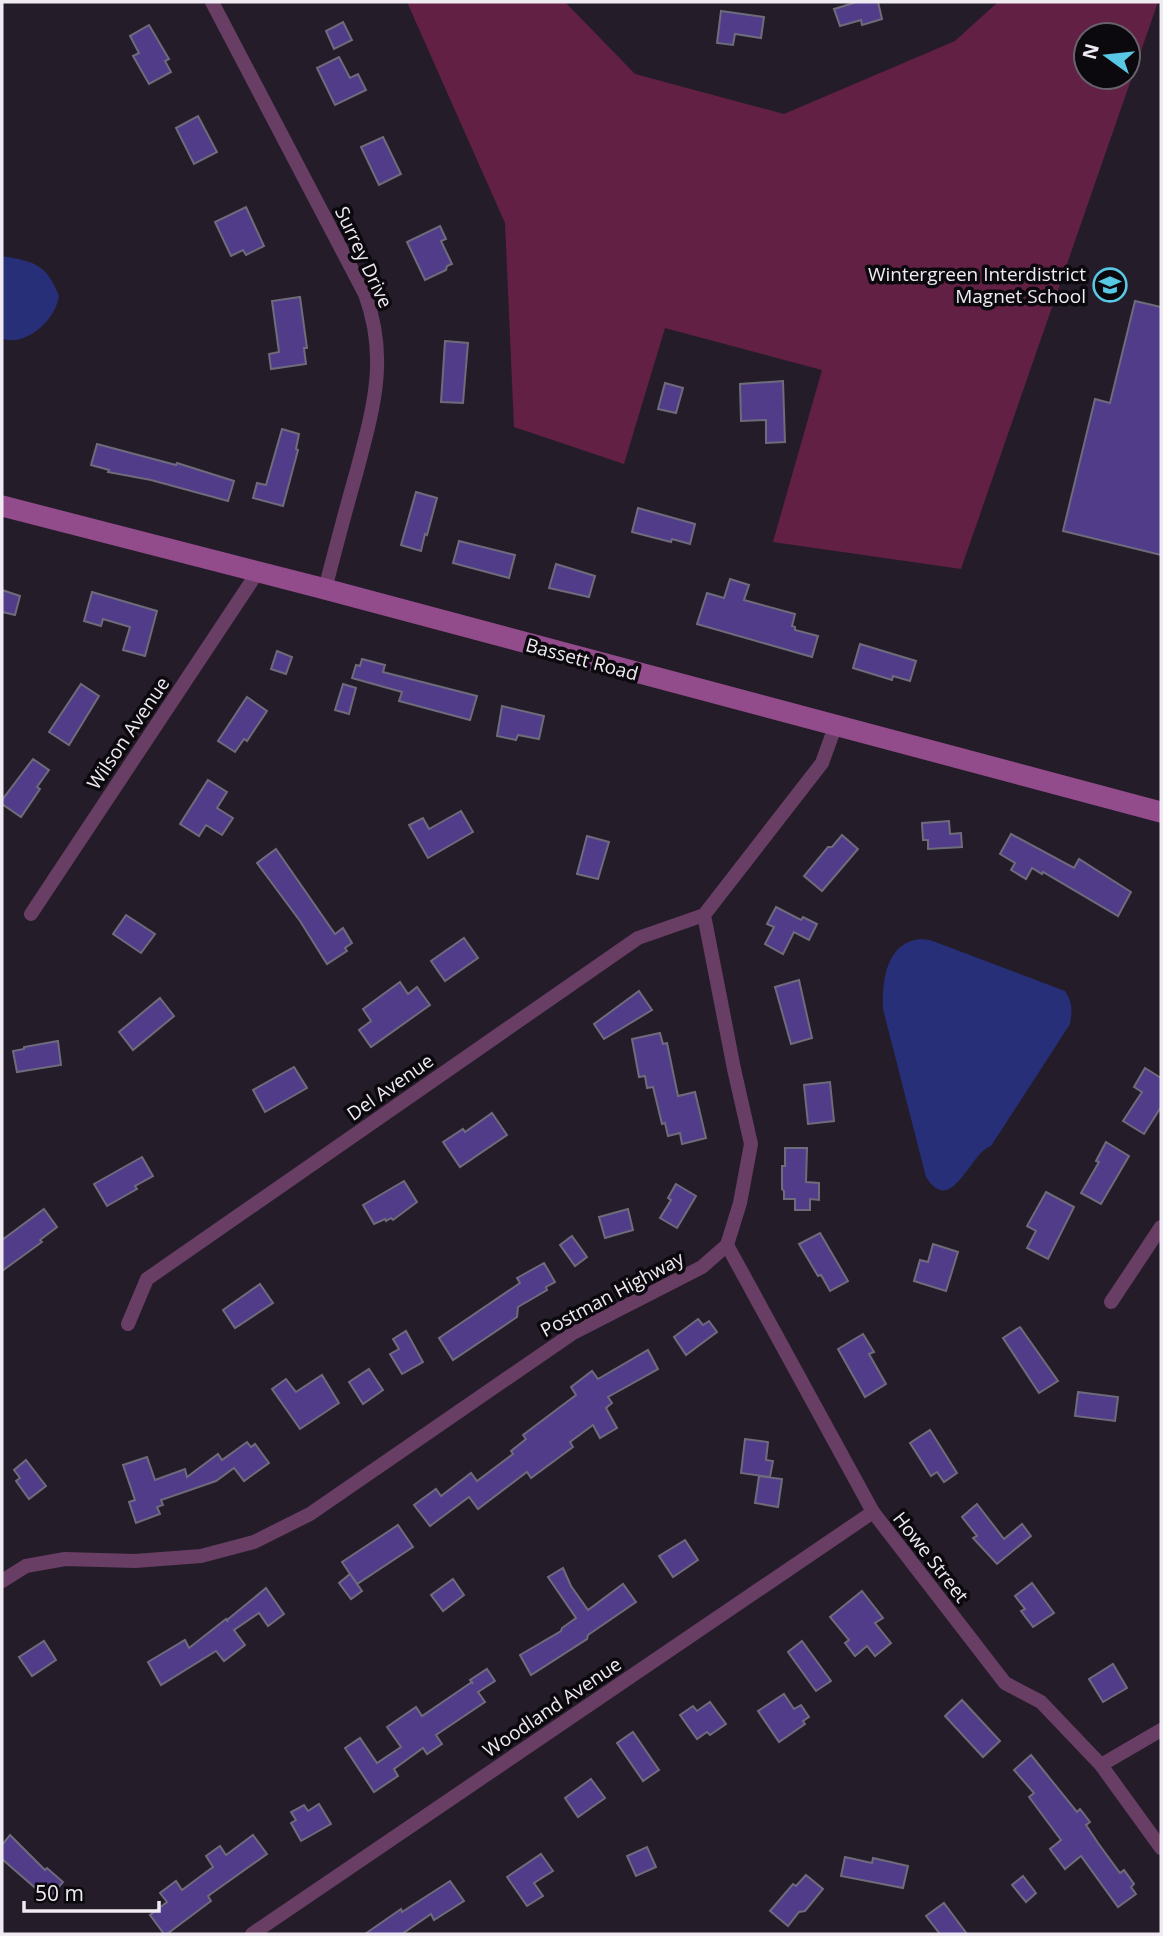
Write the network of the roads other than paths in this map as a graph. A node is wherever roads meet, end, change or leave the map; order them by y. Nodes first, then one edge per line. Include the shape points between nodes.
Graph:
1 (212, 2) edge
2 (2, 506) edge
3 (257, 573) junction
4 (325, 589) junction
5 (835, 727) junction
6 (1161, 812) edge
7 (31, 914) dead end
8 (704, 915) junction
9 (1161, 1227) edge
10 (727, 1245) junction
11 (1111, 1302) dead end
12 (128, 1325) dead end
13 (873, 1513) junction
14 (2, 1581) edge
15 (1161, 1730) edge
16 (1101, 1765) junction
17 (1161, 1848) edge
18 (252, 1934) edge

1 - 4 street, Surrey Drive via 365,294 377,332 375,400
2 - 3 street, Bassett Road
3 - 4 street, Bassett Road
3 - 7 street, Wilson Avenue
4 - 5 street, Bassett Road
5 - 6 street, Bassett Road
5 - 8 street via 822,763
8 - 10 street via 751,1144
8 - 12 street, Del Avenue via 638,938 147,1279
9 - 11 street
10 - 13 street, Howe Street
10 - 14 street, Postman Highway via 702,1267 573,1333 310,1514 254,1542 201,1556 135,1561 65,1559 26,1566
13 - 16 street, Howe Street via 1005,1683 1041,1702
13 - 18 street, Woodland Avenue
15 - 16 street
16 - 17 street, Howe Street

